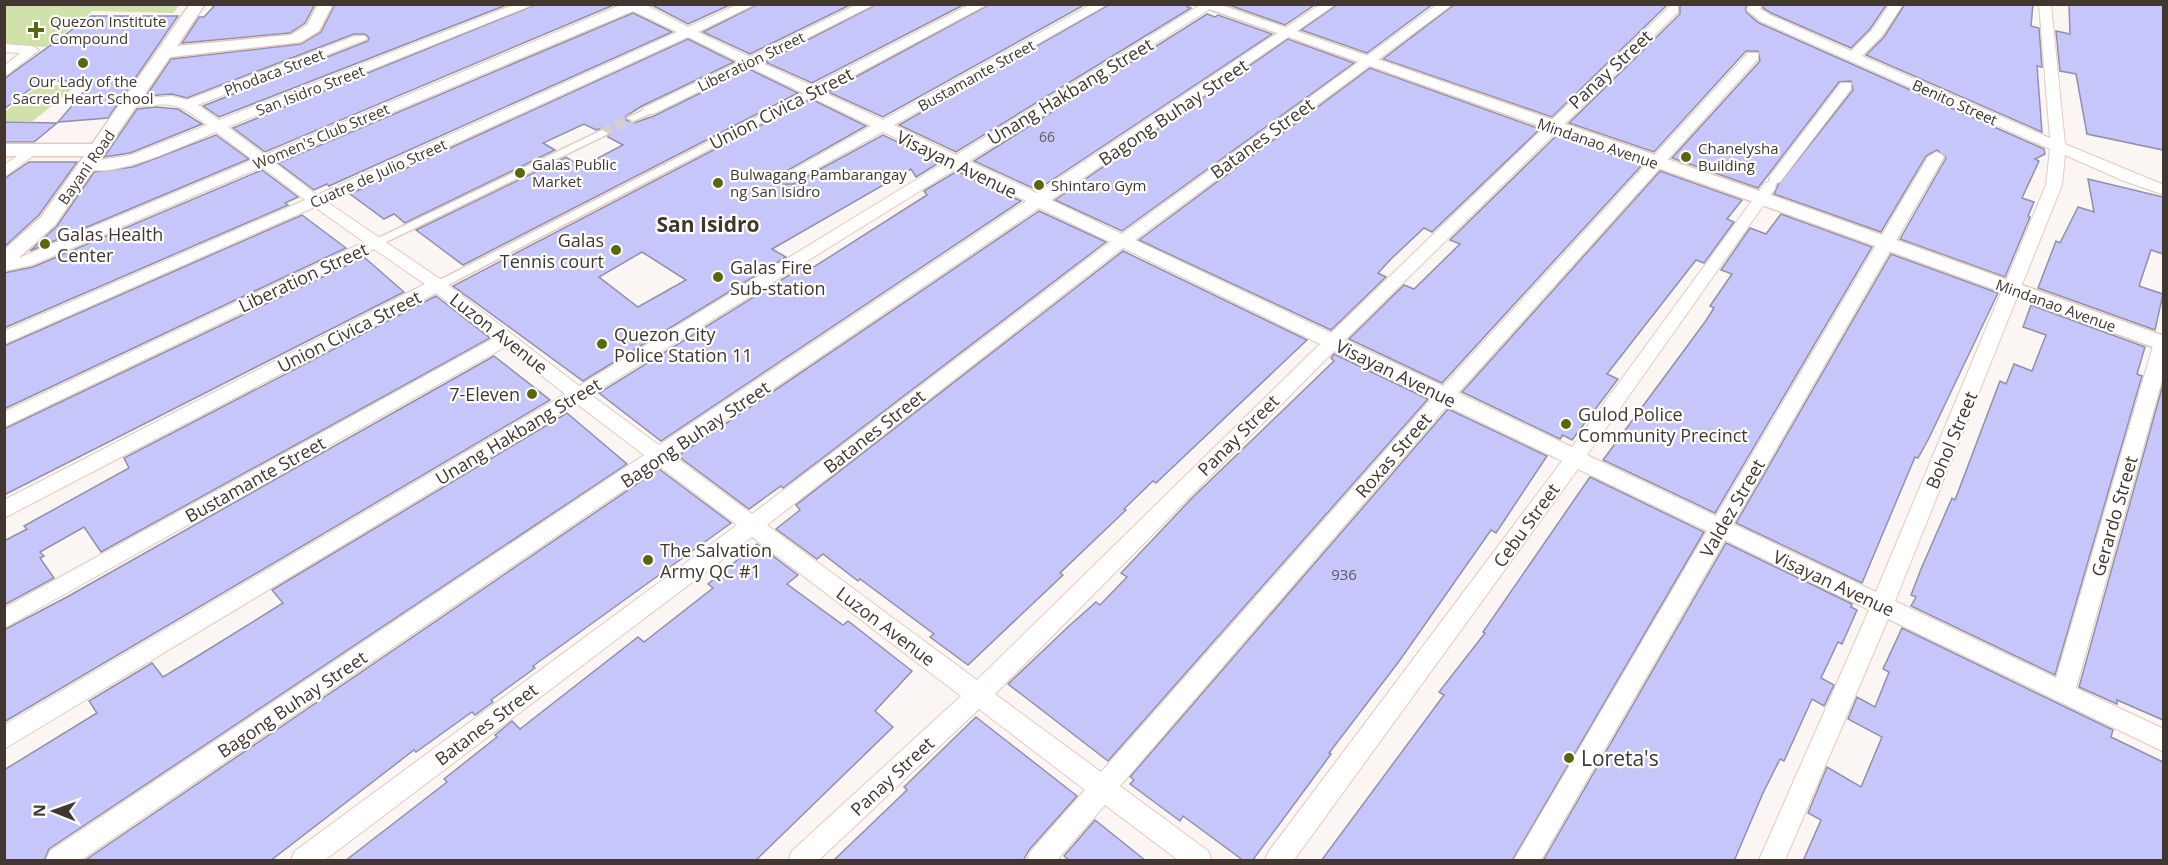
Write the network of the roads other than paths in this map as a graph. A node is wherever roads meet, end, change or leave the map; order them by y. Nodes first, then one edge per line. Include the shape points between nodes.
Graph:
1 (198, 4) edge
2 (327, 4) edge
3 (529, 4) edge
4 (750, 4) edge
5 (869, 4) edge
6 (982, 4) edge
7 (1102, 4) edge
8 (1330, 4) edge
9 (1447, 4) edge
10 (1896, 4) edge
11 (2046, 4) edge
12 (633, 5) edge
13 (1207, 5) edge
14 (1754, 5) edge
15 (1674, 9) dead end
16 (687, 32) junction
17 (1287, 35) junction
18 (360, 39) dead end
19 (4, 48) edge
20 (166, 52) junction
21 (1753, 56) dead end
22 (1853, 57) junction
23 (747, 63) junction
24 (1366, 63) junction
25 (4, 73) edge
26 (1846, 86) dead end
27 (810, 93) junction
28 (131, 103) junction
29 (188, 104) junction
30 (648, 111) joint
31 (633, 118) tunnel mouth
32 (218, 126) junction
33 (1548, 127) junction
34 (882, 128) junction
35 (602, 133) tunnel mouth
36 (2058, 147) junction
37 (4, 150) edge
38 (32, 150) junction
39 (1936, 157) dead end
40 (93, 158) junction
41 (264, 160) junction
42 (954, 162) junction
43 (1656, 163) junction
44 (4, 173) edge
45 (787, 179) dead end
46 (1769, 188) junction
47 (2163, 190) edge
48 (316, 201) junction
49 (1039, 202) junction
50 (1121, 242) junction
51 (374, 243) junction
52 (1887, 245) junction
53 (4, 261) edge
54 (4, 266) edge
55 (437, 285) junction
56 (2014, 290) junction
57 (4, 338) edge
58 (507, 339) junction
59 (1330, 342) junction
60 (2163, 342) edge
61 (578, 395) junction
62 (1444, 397) junction
63 (4, 420) edge
64 (661, 457) junction
65 (1574, 459) junction
66 (4, 510) edge
67 (752, 525) junction
68 (1719, 529) junction
69 (1882, 606) junction
70 (4, 619) edge
71 (2063, 693) junction
72 (978, 695) junction
73 (4, 738) edge
74 (2163, 741) edge
75 (1104, 790) junction
76 (59, 861) edge
77 (304, 861) edge
78 (801, 861) edge
79 (1040, 861) edge
80 (1198, 861) edge
81 (1278, 861) edge
82 (1527, 861) edge
83 (1773, 861) edge

1 - 20 street, Bayani Road
2 - 20 street via 314,28 296,39
3 - 32 street, San Isidro Street
4 - 16 street, Cuatre de Julio Street
5 - 23 street, Liberation Street
6 - 27 street, Union Civica Street
7 - 34 street, Bustamante Street
8 - 17 street, Bagong Buhay Street
9 - 24 street, Batanes Street
10 - 22 street via 1877,33
11 - 36 street, Bohol Street
12 - 16 street, Visayan Avenue
12 - 41 street, Women's Club Street
13 - 17 street, Mindanao Avenue
13 - 42 street, Unang Hakbang Street
14 - 22 street, Benito Street via 1757,14
15 - 33 street, Panay Street
16 - 23 street, Visayan Avenue
16 - 48 street, Cuatre de Julio Street
17 - 24 street, Mindanao Avenue
17 - 49 street, Bagong Buhay Street
18 - 29 street, Phodaca Street
19 - 25 street via 32,50
20 - 28 street, Bayani Road
21 - 43 street, Roxas Street
22 - 36 street, Benito Street
23 - 27 street, Visayan Avenue
23 - 30 street, Liberation Street
24 - 33 street, Mindanao Avenue
24 - 50 street, Batanes Street
26 - 46 street, Cebu Street
27 - 34 street, Visayan Avenue
27 - 55 street, Union Civica Street
28 - 29 street via 172,100
28 - 40 street, Bayani Road
29 - 32 street, Luzon Avenue
30 - 31 street, Liberation Street
32 - 40 street, San Isidro Street via 114,164
32 - 41 street, Luzon Avenue
33 - 43 street, Mindanao Avenue
33 - 59 street, Panay Street
34 - 42 street, Visayan Avenue
34 - 45 street, Bustamante Street
35 - 51 street, Liberation Street
36 - 47 street, Benito Street
36 - 56 street, Bohol Street via 2054,185
37 - 38 street
38 - 40 street
38 - 44 street
39 - 52 street, Valdez Street
40 - 53 street, Bayani Road via 48,221
41 - 48 street, Luzon Avenue
41 - 54 street, Women's Club Street via 26,261
42 - 49 street, Visayan Avenue
42 - 61 street, Unang Hakbang Street
43 - 46 street, Mindanao Avenue
43 - 62 street, Roxas Street
46 - 52 street, Mindanao Avenue
46 - 65 street, Cebu Street
48 - 51 street, Luzon Avenue
48 - 57 street, Cuatre de Julio Street
49 - 50 street, Visayan Avenue
49 - 64 street, Bagong Buhay Street
50 - 59 street, Visayan Avenue
50 - 67 street, Batanes Street
51 - 55 street, Luzon Avenue
51 - 63 street, Liberation Street
52 - 56 street, Mindanao Avenue
52 - 68 street, Valdez Street
55 - 58 street, Luzon Avenue
55 - 66 street, Union Civica Street
56 - 60 street, Mindanao Avenue
56 - 69 street, Bohol Street
58 - 61 street, Luzon Avenue
58 - 70 street, Bustamante Street
59 - 62 street, Visayan Avenue
59 - 72 street, Panay Street
60 - 71 street, Gerardo Street
61 - 64 street, Luzon Avenue
61 - 73 street, Unang Hakbang Street
62 - 65 street, Visayan Avenue
62 - 75 street, Roxas Street
64 - 67 street, Luzon Avenue
64 - 76 street, Bagong Buhay Street
65 - 68 street, Visayan Avenue
65 - 81 street, Cebu Street
67 - 72 street, Luzon Avenue
67 - 77 street, Batanes Street
68 - 69 street, Visayan Avenue
68 - 82 street, Valdez Street
69 - 71 street, Visayan Avenue
69 - 83 street, Bohol Street
71 - 74 street, Visayan Avenue
72 - 75 street, Luzon Avenue
72 - 78 street, Panay Street
75 - 79 street, Roxas Street
75 - 80 street, Luzon Avenue

